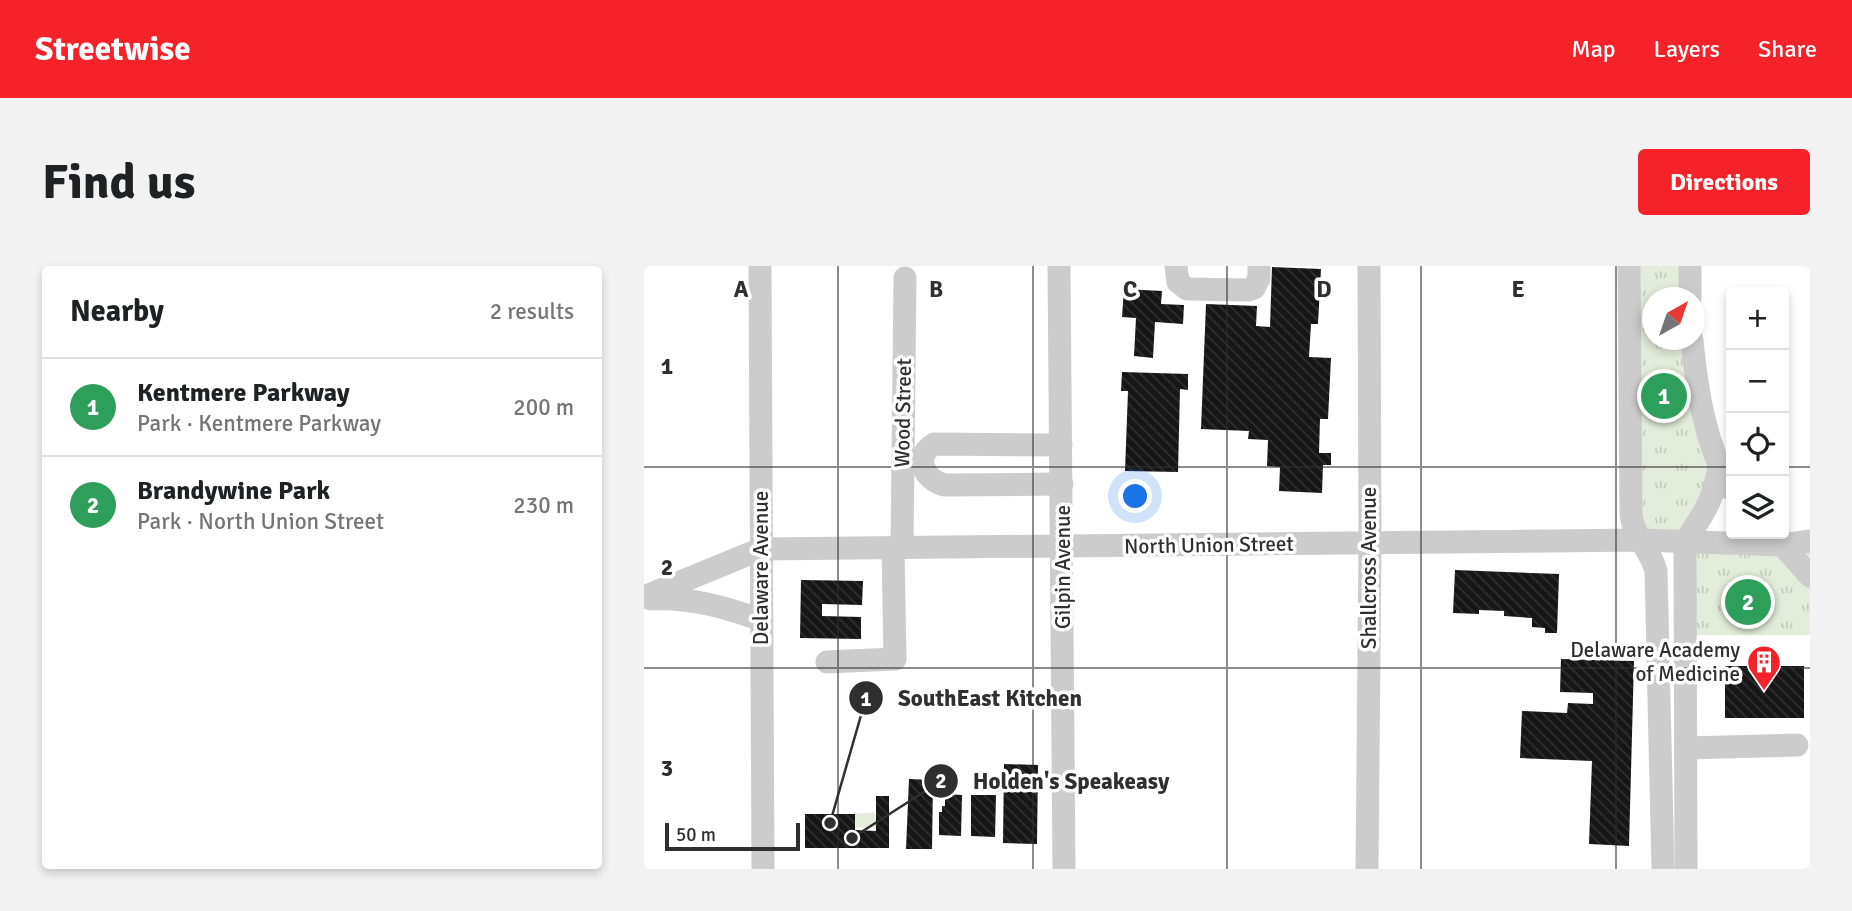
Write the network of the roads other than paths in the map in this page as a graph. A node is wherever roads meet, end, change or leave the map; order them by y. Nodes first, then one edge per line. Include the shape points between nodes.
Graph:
1 (760, 266) edge
2 (1059, 266) edge
3 (1176, 266) edge
4 (1258, 266) edge
5 (1368, 266) edge
6 (1629, 266) edge
7 (1690, 266) edge
8 (905, 278) dead end
9 (1690, 287) edge
10 (1693, 350) edge
11 (1061, 445) junction
12 (1719, 468) junction
13 (1726, 480) edge
14 (1062, 484) junction
15 (1641, 540) junction
16 (1777, 540) edge
17 (1810, 541) edge
18 (1685, 542) junction
19 (1370, 543) junction
20 (1063, 546) junction
21 (897, 548) junction
22 (761, 549) junction
23 (1810, 576) edge
24 (644, 598) edge
25 (761, 620) junction
26 (827, 662) dead end
27 (1797, 745) dead end
28 (1686, 748) junction
29 (763, 869) edge
30 (1064, 869) edge
31 (1367, 869) edge
32 (1662, 869) edge
33 (1686, 869) edge

1 - 22 street, Delaware Avenue
2 - 11 street, Gilpin Avenue
3 - 4 street via 1178,282 1187,289 1248,290 1257,283
5 - 19 street, Shallcross Avenue
6 - 15 street via 1631,522
7 - 9 street
8 - 21 street, Wood Street
10 - 12 street via 1703,415
11 - 14 street, Gilpin Avenue
11 - 14 street via 934,444 924,453 922,466 929,478 945,485
12 - 13 street
12 - 18 street via 1706,511
14 - 20 street, Gilpin Avenue
15 - 18 street, North Union Street
15 - 19 street, North Union Street
15 - 32 street via 1656,571
16 - 17 street, North Union Street
16 - 18 street, North Union Street
16 - 23 street
18 - 28 street
19 - 20 street, North Union Street
19 - 31 street, Shallcross Avenue
20 - 21 street, North Union Street
20 - 30 street, Gilpin Avenue
21 - 22 street, North Union Street
21 - 26 street, Wood Street via 895,659
22 - 24 street, North Union Street
22 - 25 street, Delaware Avenue
24 - 25 street, North Union Street via 725,607
25 - 29 street, Delaware Avenue
27 - 28 street
28 - 33 street

